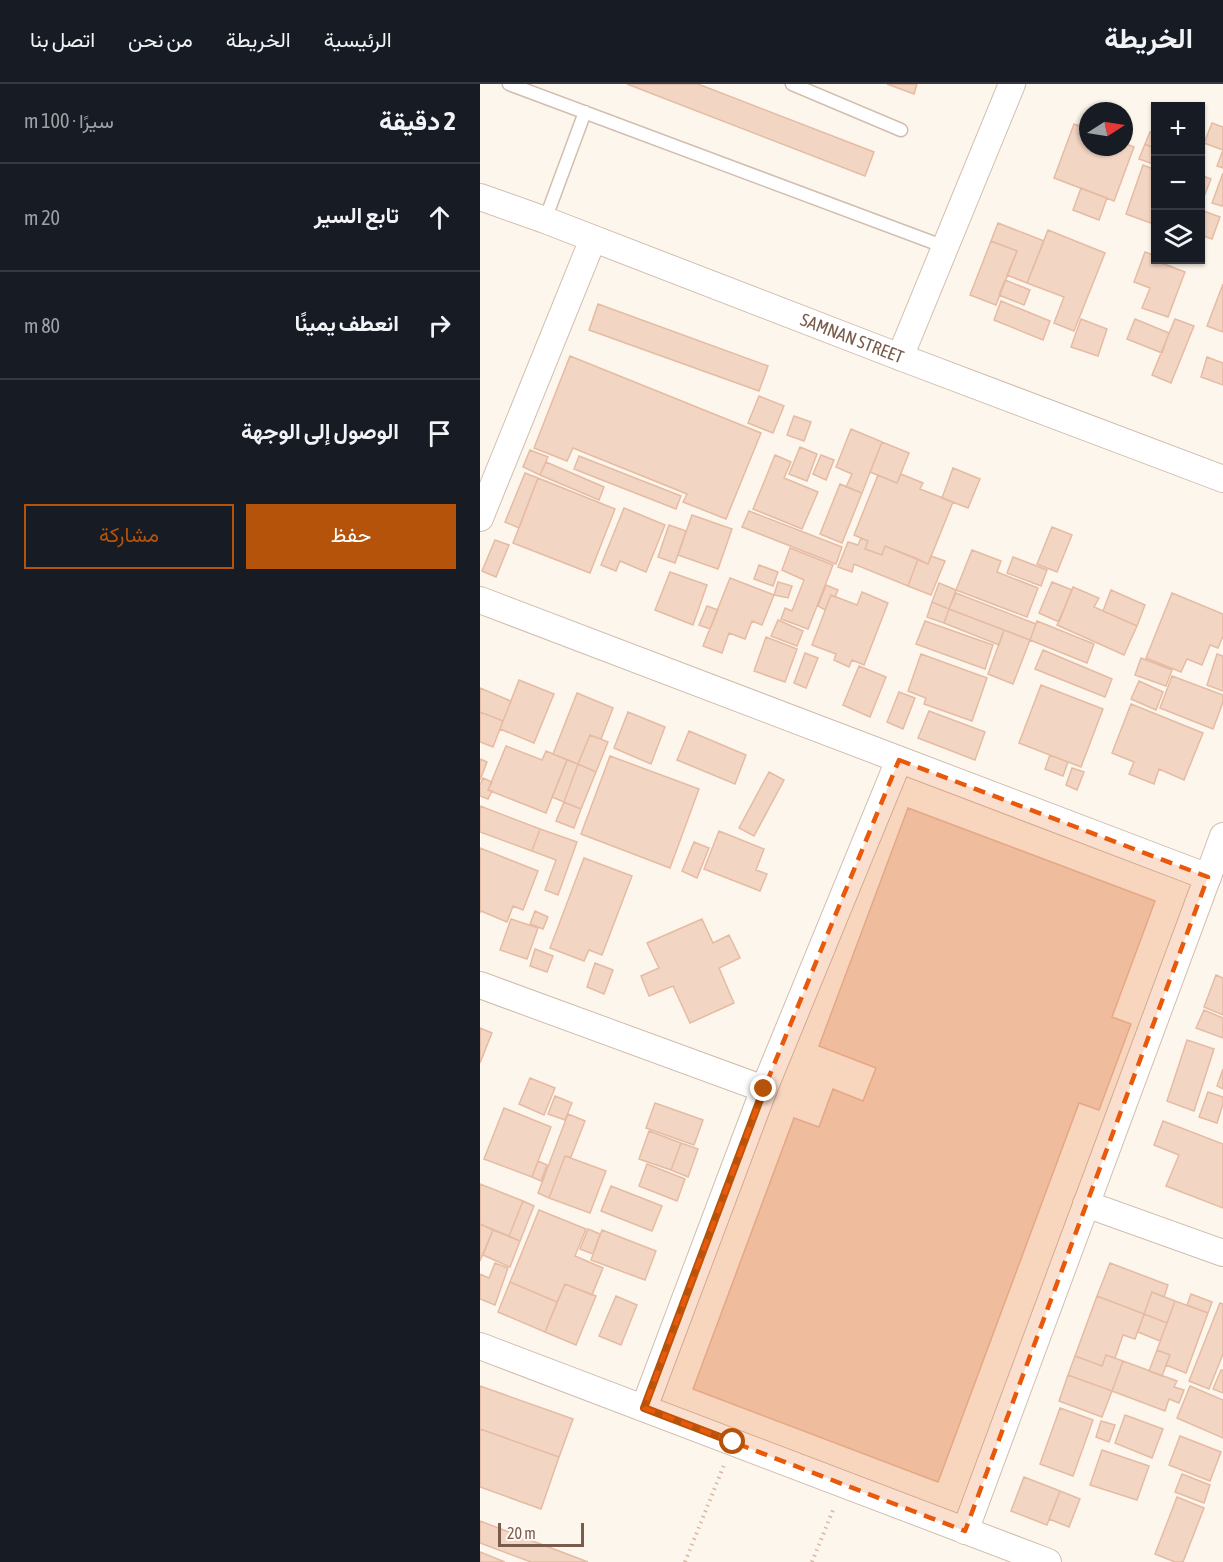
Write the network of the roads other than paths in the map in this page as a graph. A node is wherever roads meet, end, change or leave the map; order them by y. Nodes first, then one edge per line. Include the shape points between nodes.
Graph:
1 (509, 84) edge
2 (792, 84) edge
3 (1012, 84) edge
4 (585, 112) junction
5 (901, 130) dead end
6 (480, 197) edge
7 (545, 220) junction
8 (593, 239) junction
9 (945, 247) junction
10 (900, 357) junction
11 (1223, 479) edge
12 (480, 518) edge
13 (480, 600) edge
14 (899, 760) junction
15 (1223, 836) edge
16 (1208, 877) junction
17 (480, 985) edge
18 (764, 1089) junction
19 (1086, 1204) junction
20 (1223, 1253) edge
21 (480, 1346) edge
22 (644, 1408) junction
23 (965, 1531) junction
24 (1048, 1562) edge

1 - 4 lane
2 - 5 lane
3 - 9 street
4 - 7 lane
4 - 9 lane
6 - 7 street, SAMNAN STREET
7 - 8 street, SAMNAN STREET
8 - 10 street, SAMNAN STREET
8 - 12 street
9 - 10 street
10 - 11 street, SAMNAN STREET
13 - 14 street
14 - 16 street
14 - 18 street
15 - 16 street
16 - 19 street
17 - 18 street
18 - 22 street
19 - 20 street
19 - 23 street
21 - 22 street
22 - 23 street
23 - 24 street

